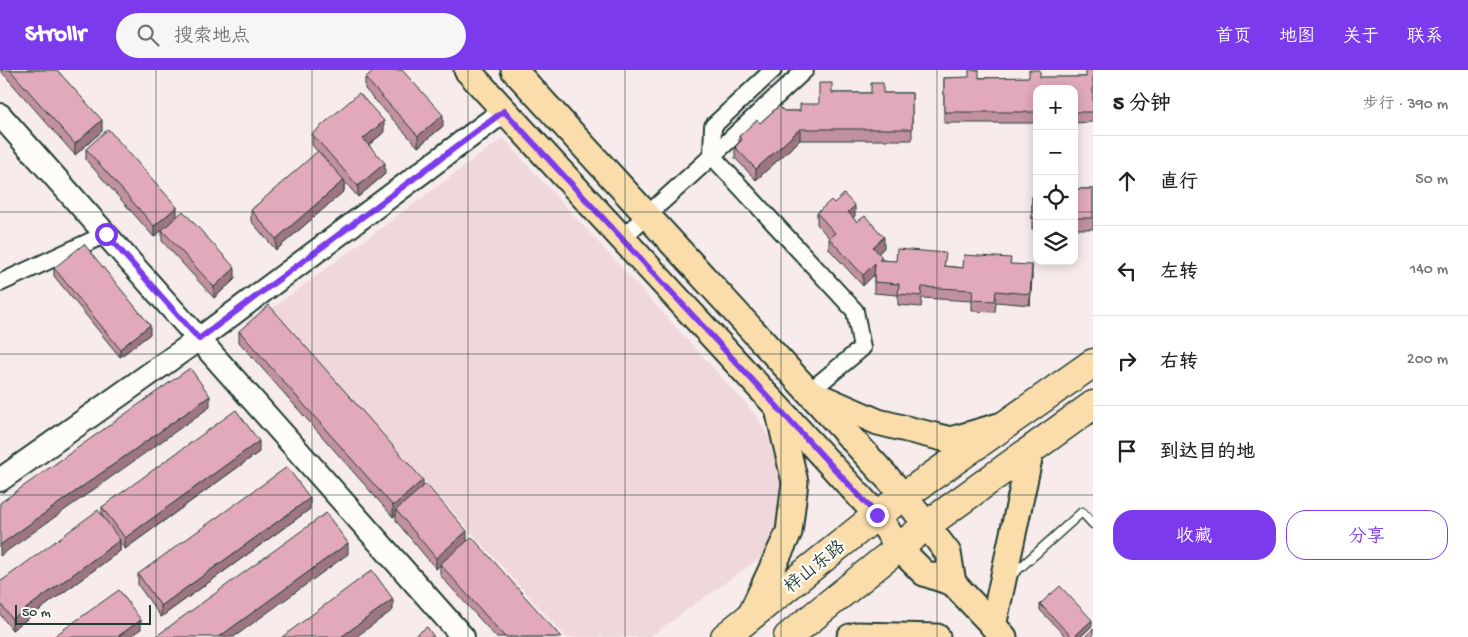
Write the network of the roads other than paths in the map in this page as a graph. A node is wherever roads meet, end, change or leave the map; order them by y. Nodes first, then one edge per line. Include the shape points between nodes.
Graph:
1 (467, 70) edge
2 (514, 70) edge
3 (773, 70) edge
4 (805, 70) edge
5 (504, 111) junction
6 (0, 114) edge
7 (712, 156) junction
8 (646, 214) junction
9 (106, 234) junction
10 (622, 238) junction
11 (0, 282) edge
12 (199, 339) junction
13 (1093, 363) edge
14 (809, 392) junction
15 (1093, 405) edge
16 (778, 407) junction
17 (1006, 424) junction
18 (1031, 450) junction
19 (0, 480) edge
20 (904, 496) junction
21 (877, 515) junction
22 (1093, 524) edge
23 (927, 525) junction
24 (899, 548) junction
25 (953, 583) junction
26 (1002, 583) junction
27 (749, 618) junction
28 (999, 631) edge
29 (463, 637) edge
30 (726, 637) edge
31 (788, 637) edge
32 (850, 637) edge
33 (937, 637) edge

1 - 5 main road
2 - 8 main road
3 - 7 street via 713,126
4 - 7 street
5 - 10 main road
5 - 12 street
6 - 9 street
7 - 8 street
7 - 14 street via 855,311 862,348
8 - 10 street
8 - 14 main road
9 - 11 street
9 - 12 street
10 - 16 main road
12 - 19 street
12 - 29 street
13 - 17 highway, 梓山东路
14 - 17 main road via 878,422 951,440
14 - 20 main road
15 - 18 highway
16 - 21 main road
16 - 27 main road via 795,482 789,532
17 - 20 highway, 梓山东路
18 - 23 highway
18 - 26 main road
20 - 21 highway, 梓山东路
20 - 23 main road
21 - 24 main road
21 - 27 highway, 梓山东路
22 - 26 lane via 1082,512
23 - 24 highway
23 - 25 main road via 948,553
24 - 25 main road via 924,573
24 - 31 highway
25 - 28 main road
26 - 28 main road
27 - 30 highway, 梓山东路
32 - 33 main road

